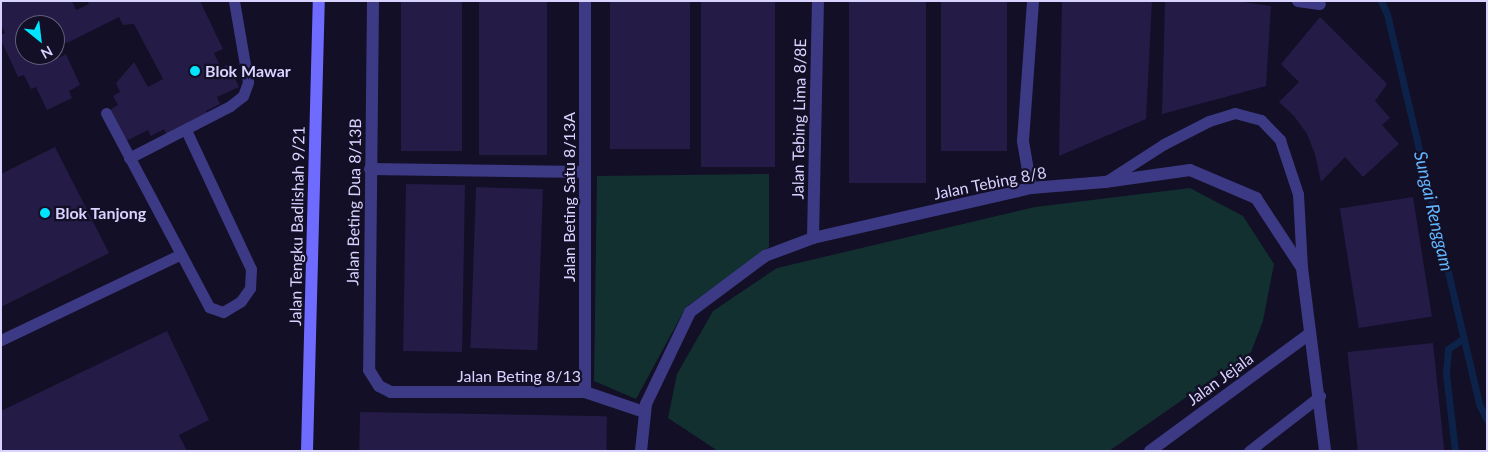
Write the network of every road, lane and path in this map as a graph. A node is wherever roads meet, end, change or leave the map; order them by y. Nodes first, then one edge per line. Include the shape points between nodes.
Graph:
1 (234, 1) edge
2 (319, 1) edge
3 (373, 1) edge
4 (585, 1) edge
5 (818, 1) edge
6 (1033, 1) edge
7 (1298, 1) edge
8 (1320, 4) dead end
9 (106, 113) dead end
10 (186, 130) junction
11 (129, 158) junction
12 (370, 169) junction
13 (585, 172) junction
14 (1105, 182) junction
15 (1030, 188) junction
16 (813, 238) junction
17 (180, 254) junction
18 (1302, 268) junction
19 (1309, 334) junction
20 (1, 340) edge
21 (391, 392) joint
22 (585, 392) junction
23 (1320, 396) junction
24 (644, 412) junction
25 (307, 451) edge
26 (641, 451) edge
27 (1150, 451) edge
28 (1249, 451) edge
29 (1325, 451) edge

1 - 10 lane via 248,82 243,96
2 - 25 street, Jalan Tengku Badlishah 9/21
3 - 12 street, Jalan Beting Dua 8/13B
4 - 13 street, Jalan Beting Satu 8/13A
5 - 16 street, Jalan Tebing Lima 8/8E
6 - 15 street via 1023,141
7 - 8 street
9 - 11 lane
10 - 11 lane
10 - 17 lane via 251,269 250,288 241,301 223,312 209,307
11 - 17 lane
12 - 13 street
12 - 21 street, Jalan Beting Dua 8/13B via 369,370 379,386
13 - 22 street, Jalan Beting Satu 8/13A
14 - 15 street, Jalan Tebing 8/8
14 - 18 street, Jalan Tebing 8/8 via 1190,170 1256,198
14 - 18 lane via 1164,144 1209,121 1235,113 1261,120 1280,140 1298,194
15 - 16 street, Jalan Tebing 8/8
16 - 24 street, Jalan Tebing 8/8 via 765,256 690,312
17 - 20 lane
18 - 19 street, Jalan Tebing 8/8
19 - 23 street, Jalan Tebing 8/8
19 - 27 street, Jalan Jejala
21 - 22 street, Jalan Beting 8/13
22 - 24 street, Jalan Beting 8/13
23 - 28 lane
23 - 29 street, Jalan Tebing 8/8
24 - 26 street, Jalan Tebing 8/8

